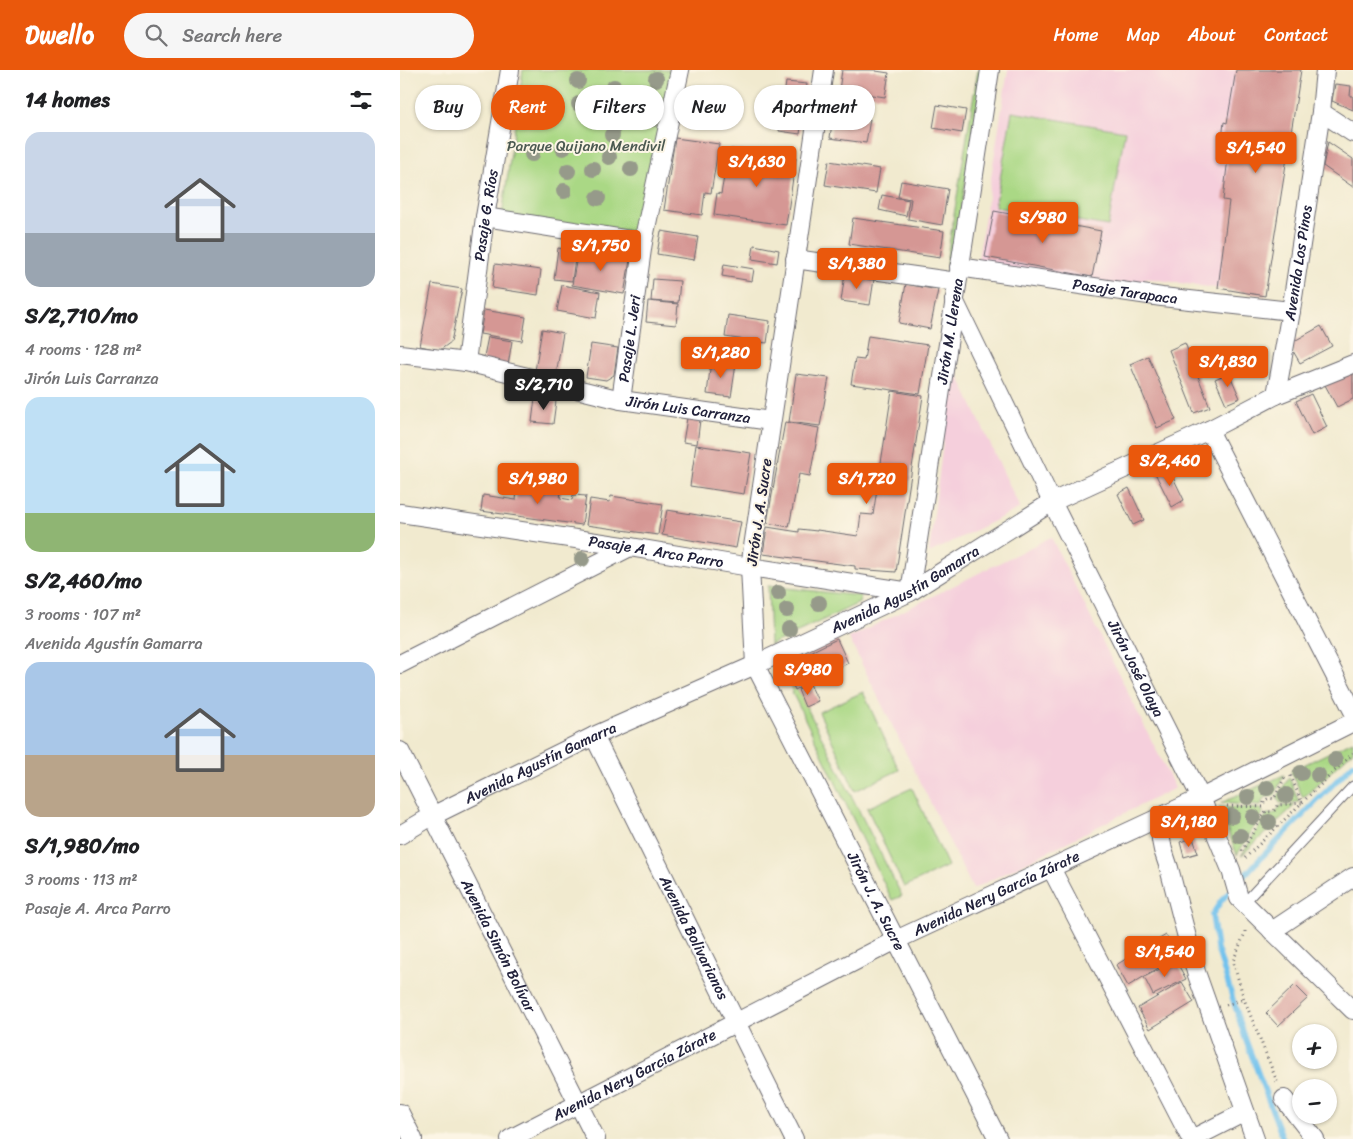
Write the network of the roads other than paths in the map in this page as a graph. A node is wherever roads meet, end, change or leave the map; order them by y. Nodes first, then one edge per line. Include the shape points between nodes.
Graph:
1 (510, 70) edge
2 (680, 70) edge
3 (990, 70) edge
4 (1325, 70) edge
5 (819, 71) edge
6 (1320, 112) junction
7 (1353, 133) edge
8 (485, 217) junction
9 (643, 242) junction
10 (795, 259) junction
11 (958, 274) junction
12 (954, 300) junction
13 (1291, 311) junction
14 (400, 354) edge
15 (466, 362) junction
16 (1353, 364) edge
17 (1276, 395) junction
18 (621, 400) junction
19 (772, 421) junction
20 (1209, 430) junction
21 (1052, 502) junction
22 (400, 513) edge
23 (630, 547) junction
24 (750, 568) junction
25 (910, 592) junction
26 (400, 664) edge
27 (755, 665) junction
28 (1353, 711) edge
29 (1353, 722) edge
30 (594, 736) junction
31 (400, 751) edge
32 (1353, 786) edge
33 (1201, 798) junction
34 (432, 816) junction
35 (1162, 816) junction
36 (400, 835) edge
37 (1051, 868) junction
38 (1353, 877) edge
39 (1242, 900) junction
40 (1272, 931) junction
41 (896, 940) junction
42 (1353, 1010) edge
43 (736, 1022) junction
44 (1284, 1099) road end
45 (579, 1104) junction
46 (1245, 1112) junction
47 (400, 1113) edge
48 (413, 1139) edge
49 (510, 1139) edge
50 (596, 1139) edge
51 (794, 1139) edge
52 (998, 1139) edge
53 (1191, 1139) edge
54 (1255, 1139) edge
55 (1316, 1139) edge

1 - 8 street, Pasaje G. Ríos
2 - 9 street, Pasaje L. Jeri
3 - 11 street, Jirón M. Llerena
4 - 6 street, Avenida Los Pinos
5 - 10 street, Jirón J. A. Sucre
6 - 7 street
6 - 13 street, Avenida Los Pinos
8 - 9 street
8 - 15 street, Pasaje G. Ríos
9 - 18 street, Pasaje L. Jeri
10 - 11 street, Pasaje Tarapaca
10 - 19 street, Jirón J. A. Sucre
11 - 12 street, Jirón M. Llerena
11 - 13 street, Pasaje Tarapaca
12 - 21 street, Jirón José Olaya
12 - 25 street, Jirón M. Llerena
13 - 17 street, Avenida Los Pinos
14 - 15 street, Jirón Luis Carranza
15 - 18 street, Jirón Luis Carranza
16 - 17 street, Avenida Agustín Gamarra
17 - 20 street, Avenida Agustín Gamarra
18 - 19 street, Jirón Luis Carranza
19 - 24 street, Jirón J. A. Sucre
20 - 21 street, Avenida Agustín Gamarra
20 - 28 street
21 - 25 street, Avenida Agustín Gamarra
21 - 33 street, Jirón José Olaya
22 - 23 street, Pasaje A. Arca Parro
23 - 24 street, Pasaje A. Arca Parro
23 - 26 street
24 - 25 street, Pasaje A. Arca Parro
24 - 27 street, Jirón J. A. Sucre
25 - 27 street, Avenida Agustín Gamarra
27 - 30 street, Avenida Agustín Gamarra
27 - 41 street, Jirón J. A. Sucre
29 - 33 street, Avenida Nery García Zárate
30 - 34 street, Avenida Agustín Gamarra
30 - 43 street, Avenida Bolivarianos
31 - 34 street, Avenida Simón Bolívar
32 - 39 lane
33 - 35 street, Avenida Nery García Zárate
33 - 39 street, Jirón José Olaya via 1234,867
34 - 36 street, Avenida Agustín Gamarra
34 - 45 street, Avenida Simón Bolívar
35 - 37 street, Avenida Nery García Zárate
35 - 46 street via 1163,850 1196,972
37 - 41 street, Avenida Nery García Zárate
37 - 53 street
38 - 40 street
39 - 40 street, Jirón José Olaya
40 - 42 street, Jirón José Olaya
41 - 43 street, Avenida Nery García Zárate
41 - 52 street, Jirón J. A. Sucre
43 - 45 street, Avenida Nery García Zárate
43 - 51 street, Avenida Bolivarianos
44 - 55 street
45 - 49 street, Avenida Nery García Zárate
45 - 50 street, Avenida Simón Bolívar
46 - 53 street
46 - 54 street
47 - 48 street

